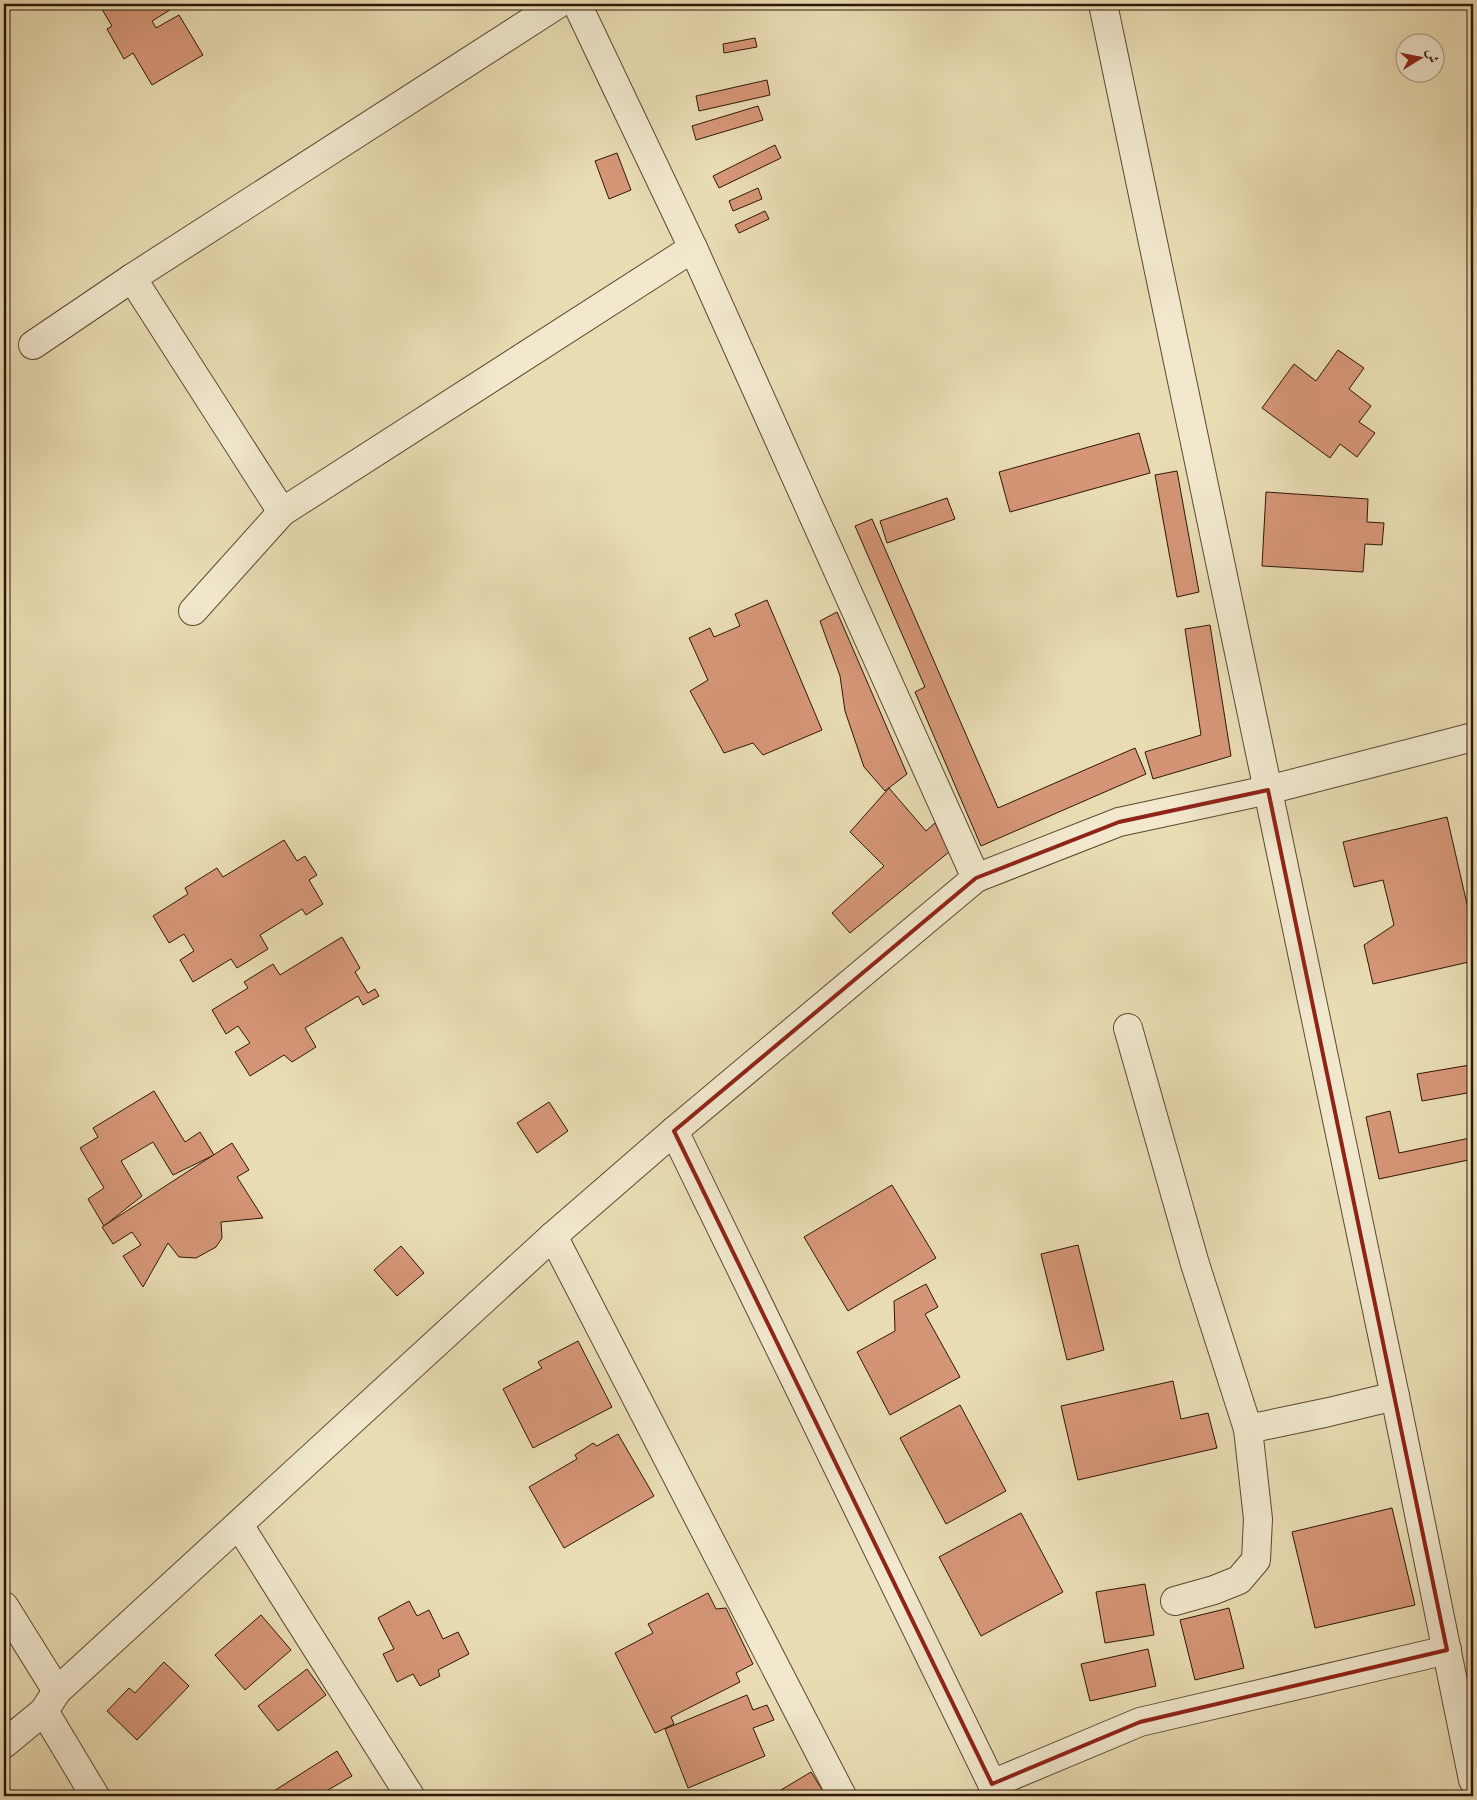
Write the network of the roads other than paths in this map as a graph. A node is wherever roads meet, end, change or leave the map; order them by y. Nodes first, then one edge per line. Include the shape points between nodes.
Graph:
1 (558, 4) edge
2 (577, 4) edge
3 (1103, 4) edge
4 (693, 248) junction
5 (132, 278) junction
6 (33, 345) dead end
7 (282, 512) junction
8 (193, 611) dead end
9 (1473, 737) edge
10 (1268, 790) junction
11 (976, 878) junction
12 (1128, 1028) dead end
13 (674, 1131) junction
14 (553, 1236) junction
15 (1395, 1396) junction
16 (1248, 1429) junction
17 (239, 1525) junction
18 (1175, 1600) dead end
19 (4, 1606) edge
20 (1447, 1650) junction
21 (51, 1701) junction
22 (4, 1744) edge
23 (1473, 1780) edge
24 (995, 1790) edge
25 (95, 1796) edge
26 (410, 1796) edge
27 (842, 1796) edge

1 - 5 street
2 - 4 street
3 - 10 street
4 - 7 street
4 - 11 street
5 - 6 street
5 - 7 street
7 - 8 street
9 - 10 street
10 - 11 street via 1120,822
10 - 15 street
11 - 13 street
12 - 16 street via 1195,1264
13 - 14 street
13 - 24 street
14 - 17 street
14 - 27 street
15 - 16 street
15 - 20 street
16 - 18 street via 1258,1519 1256,1560 1239,1580
17 - 21 street
17 - 26 street
19 - 21 street
20 - 23 street
20 - 24 street via 1140,1722
21 - 22 street
21 - 25 street

